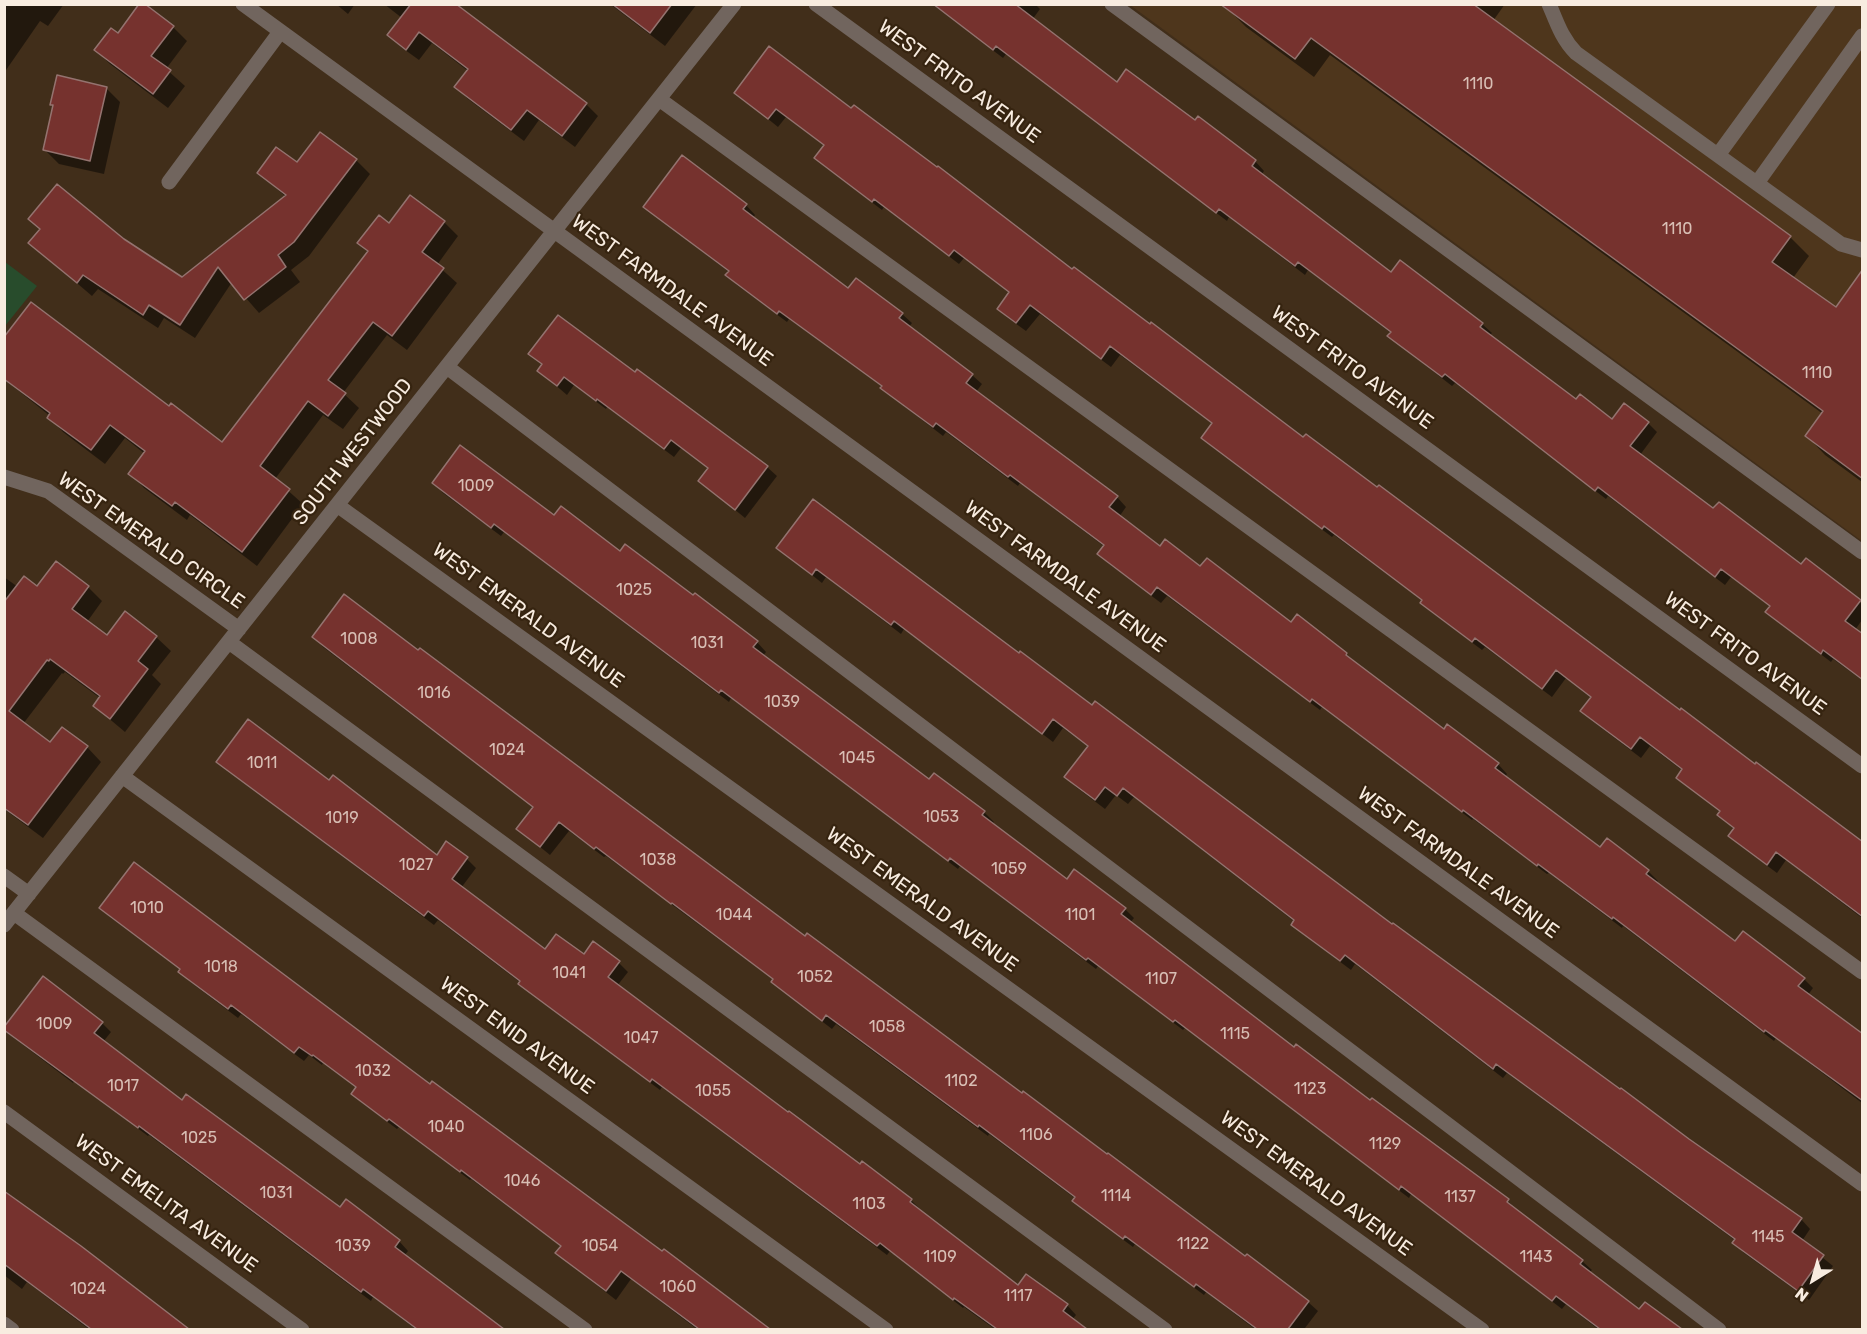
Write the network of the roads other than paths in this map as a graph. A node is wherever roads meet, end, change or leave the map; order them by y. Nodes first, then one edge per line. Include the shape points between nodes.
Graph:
1 (243, 4) edge
2 (734, 4) edge
3 (816, 4) edge
4 (1112, 4) edge
5 (1550, 4) edge
6 (1828, 4) edge
7 (280, 32) junction
8 (1863, 36) edge
9 (659, 99) junction
10 (1718, 155) junction
11 (169, 182) dead end
12 (1757, 183) junction
13 (554, 232) junction
14 (1863, 250) edge
15 (447, 366) junction
16 (4, 477) edge
17 (337, 505) junction
18 (1863, 552) edge
19 (239, 629) junction
20 (229, 642) junction
21 (1863, 766) edge
22 (123, 776) junction
23 (4, 876) edge
24 (29, 894) junction
25 (9, 919) edge
26 (1863, 972) edge
27 (4, 1113) edge
28 (1863, 1184) edge
29 (4, 1324) edge
30 (12, 1329) edge
31 (302, 1329) edge
32 (585, 1329) edge
33 (886, 1329) edge
34 (1165, 1329) edge
35 (1482, 1329) edge
36 (1719, 1329) edge

1 - 7 street, WEST FARMDALE AVENUE
2 - 9 street, SOUTH WESTWOOD
3 - 21 street, WEST FRITO AVENUE
4 - 18 street
5 - 10 street via 1560,32 1576,53
6 - 10 street
7 - 11 street
7 - 13 street, WEST FARMDALE AVENUE
8 - 12 street
9 - 13 street, SOUTH WESTWOOD
9 - 26 street
10 - 12 street
12 - 14 street via 1841,244
13 - 15 street, SOUTH WESTWOOD
13 - 28 street, WEST FARMDALE AVENUE
15 - 17 street, SOUTH WESTWOOD
15 - 36 street
16 - 19 street, WEST EMERALD CIRCLE via 48,491
17 - 19 street, SOUTH WESTWOOD
17 - 35 street, WEST EMERALD AVENUE
19 - 20 street, SOUTH WESTWOOD
20 - 22 street, SOUTH WESTWOOD
20 - 34 street
22 - 24 street, SOUTH WESTWOOD
22 - 33 street, WEST ENID AVENUE
23 - 24 street
24 - 25 street, SOUTH WESTWOOD
25 - 32 street
27 - 31 street, WEST EMELITA AVENUE
29 - 30 street

